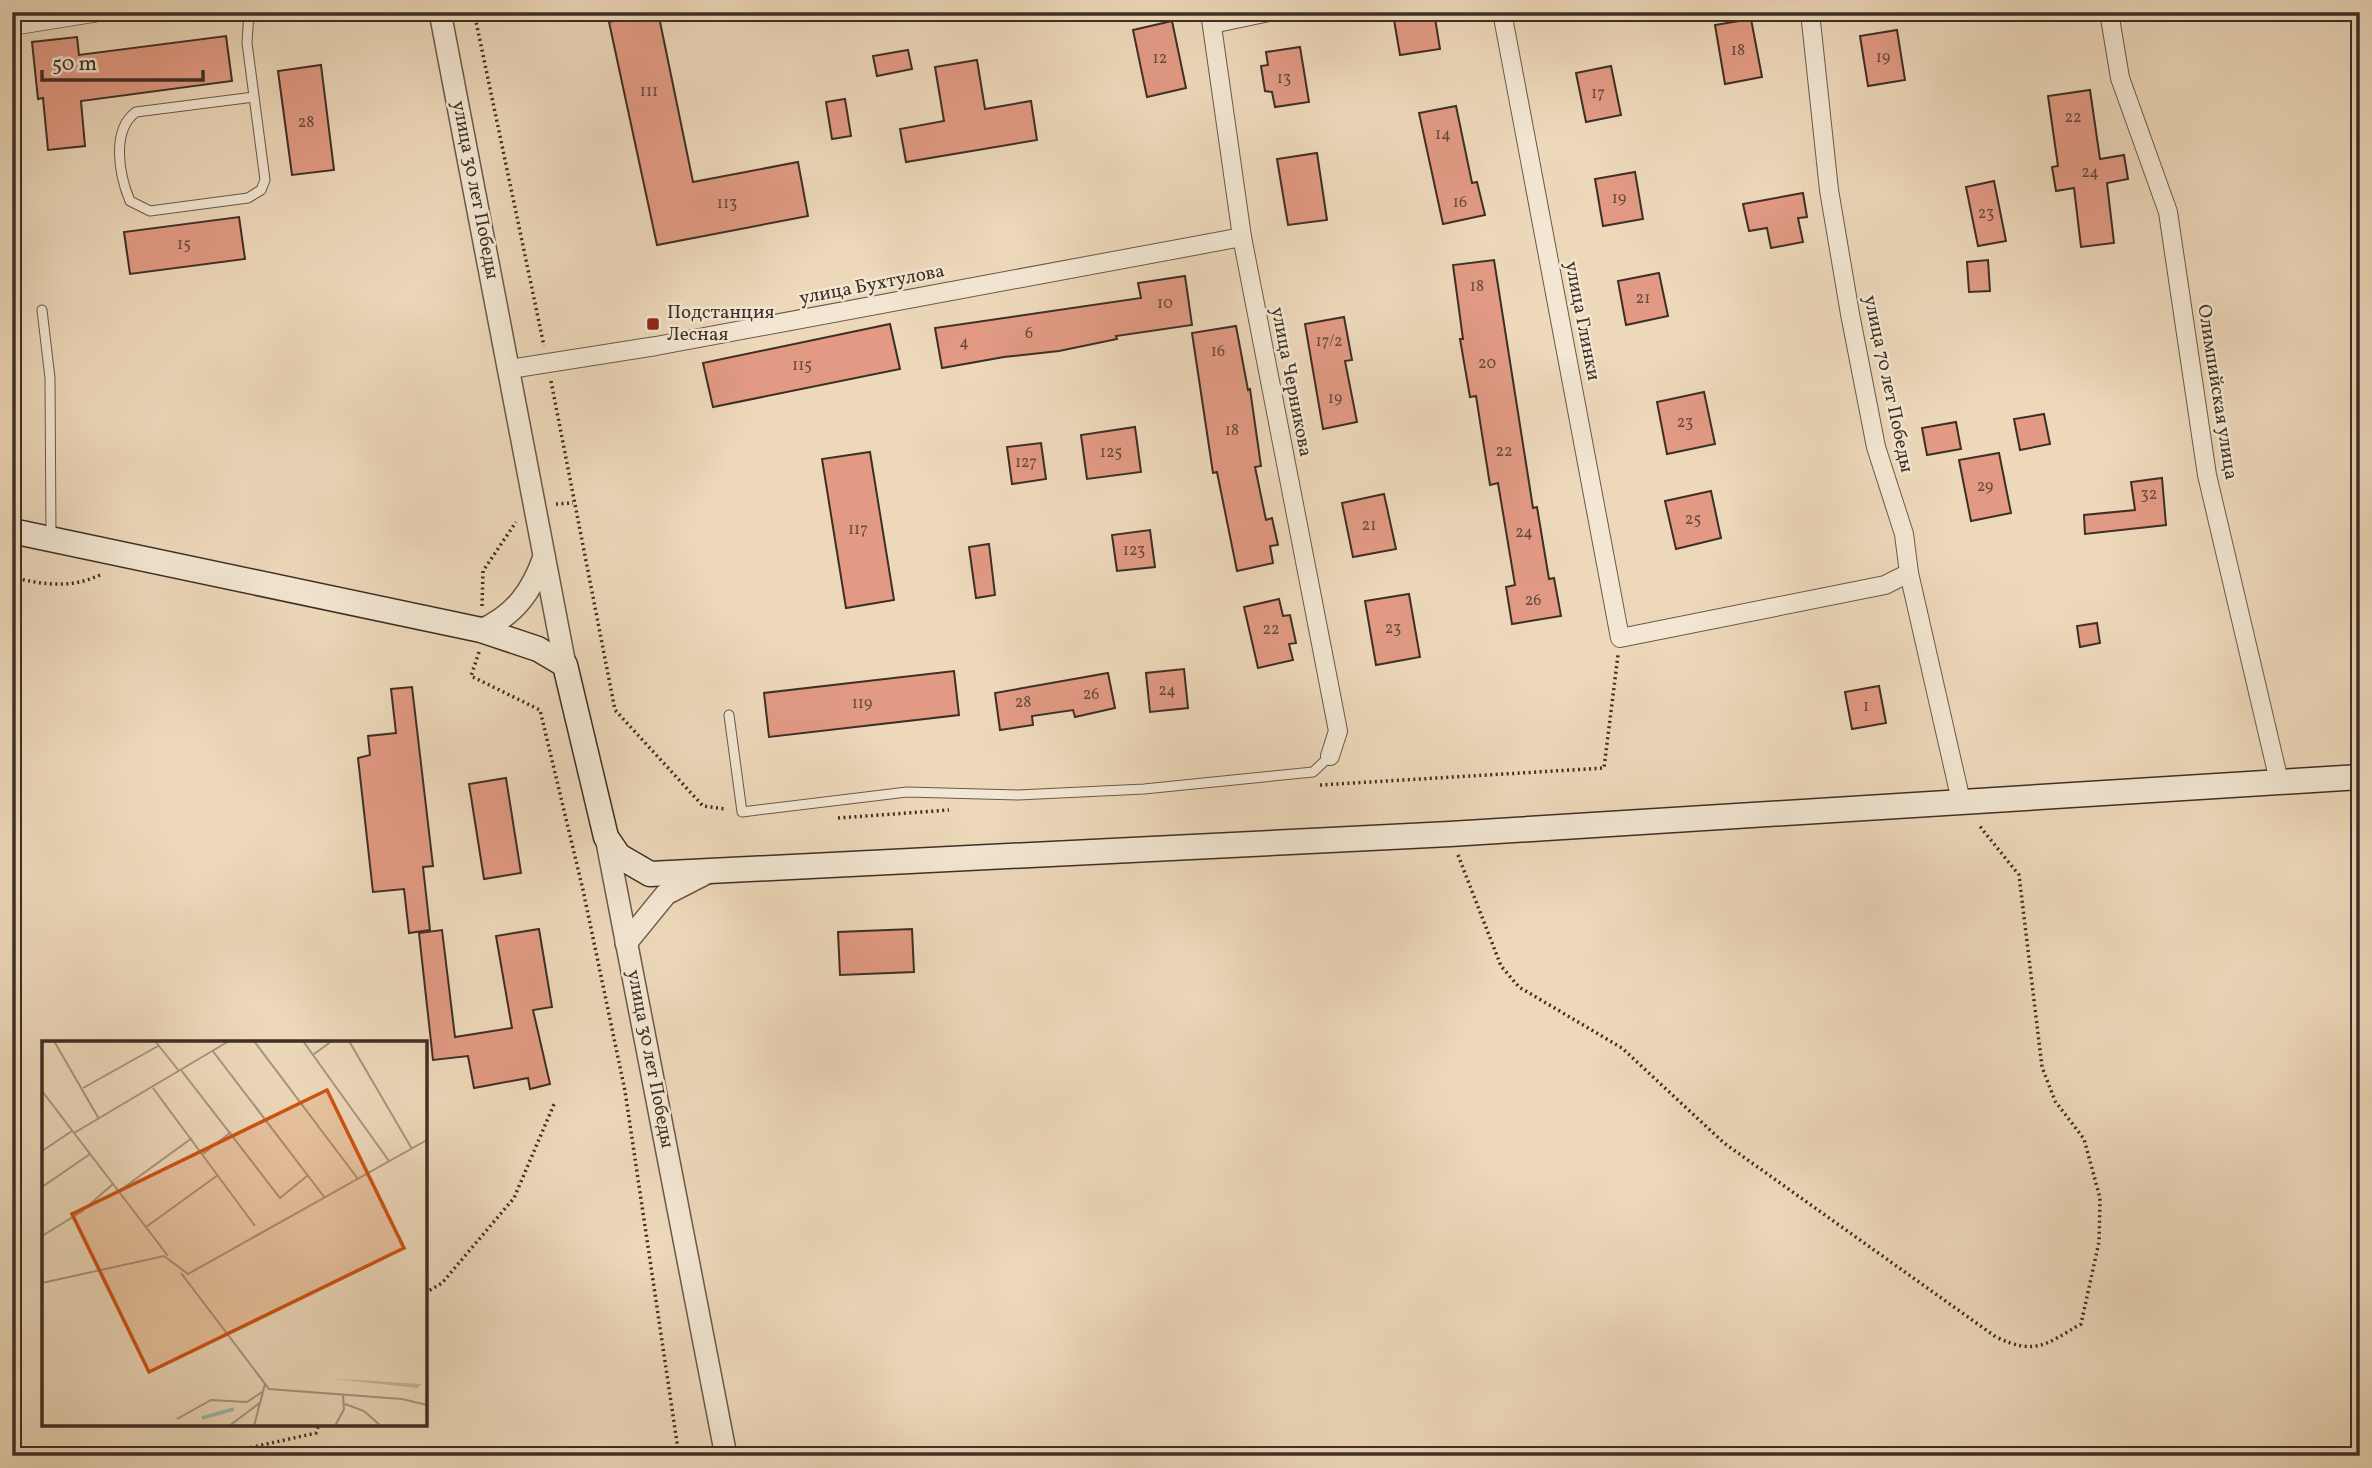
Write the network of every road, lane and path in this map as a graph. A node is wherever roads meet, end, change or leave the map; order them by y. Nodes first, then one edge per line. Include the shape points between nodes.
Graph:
1 (99, 12) edge
2 (249, 12) edge
3 (440, 12) edge
4 (474, 12) edge
5 (1269, 12) edge
6 (1502, 12) edge
7 (1810, 12) edge
8 (2109, 12) edge
9 (1211, 18) edge
10 (12, 26) edge
11 (254, 97) junction
12 (1242, 237) junction
13 (42, 310) dead end
14 (547, 360) junction
15 (510, 369) junction
16 (573, 503) junction
17 (556, 504) dead end
18 (518, 519) dead end
19 (12, 531) edge
20 (51, 541) junction
21 (544, 555) junction
22 (134, 558) junction
23 (1909, 573) junction
24 (12, 577) edge
25 (481, 630) junction
26 (565, 664) junction
27 (729, 715) dead end
28 (1330, 757) joint
29 (2360, 777) edge
30 (2279, 781) junction
31 (1961, 801) junction
32 (742, 811) junction
33 (1450, 834) junction
34 (606, 837) junction
35 (705, 874) junction
36 (626, 943) junction
37 (555, 1102) dead end
38 (427, 1292) edge
39 (318, 1426) edge
40 (213, 1456) edge
41 (680, 1456) edge
42 (726, 1456) edge

1 - 10 street
2 - 11 lane via 246,25
3 - 15 street, улица 30 лет Победы
4 - 14 path
5 - 9 street
6 - 23 street, улица Глинки via 1620,638 1885,585
7 - 23 street, улица 70 лет Победы via 1829,190 1850,314 1876,447 1904,534
8 - 30 street, Олимпийская улица via 2120,78 2168,212 2207,475
9 - 12 street, улица Черникова
11 - 11 lane via 136,112 127,119 120,131 120,145 130,201 150,211 257,194 265,180
12 - 14 street, улица Бухтулова via 656,346
12 - 28 street, улица Черникова via 1338,731
13 - 20 lane via 50,378
14 - 15 street, улица Бухтулова
14 - 16 path
15 - 21 street, улица 30 лет Победы
16 - 17 path
16 - 32 path via 615,710 703,806
18 - 25 path via 483,571
19 - 20 main road
20 - 22 main road
21 - 25 street via 521,603
21 - 26 street, улица 30 лет Победы
22 - 24 path via 67,586
22 - 25 main road
23 - 31 street, улица 70 лет Победы
25 - 26 main road via 538,649
25 - 41 path via 471,676 540,710 625,1091
26 - 34 main road, улица 30 лет Победы
27 - 32 lane
28 - 32 lane via 1313,772 1144,789 1018,795 906,792
29 - 30 main road
30 - 31 main road
31 - 33 main road
31 - 33 path via 2019,875 2042,1067 2055,1101 2084,1139 2100,1198 2099,1242 2081,1324 2042,1346 2018,1348 1996,1337 1724,1143 1622,1048 1519,987 1502,966
33 - 35 main road
34 - 35 main road via 619,856 650,874
34 - 36 street, улица 30 лет Победы
35 - 36 street via 666,894
36 - 42 street, улица 30 лет Победы
37 - 38 path via 514,1198 442,1283
39 - 40 path via 316,1433

